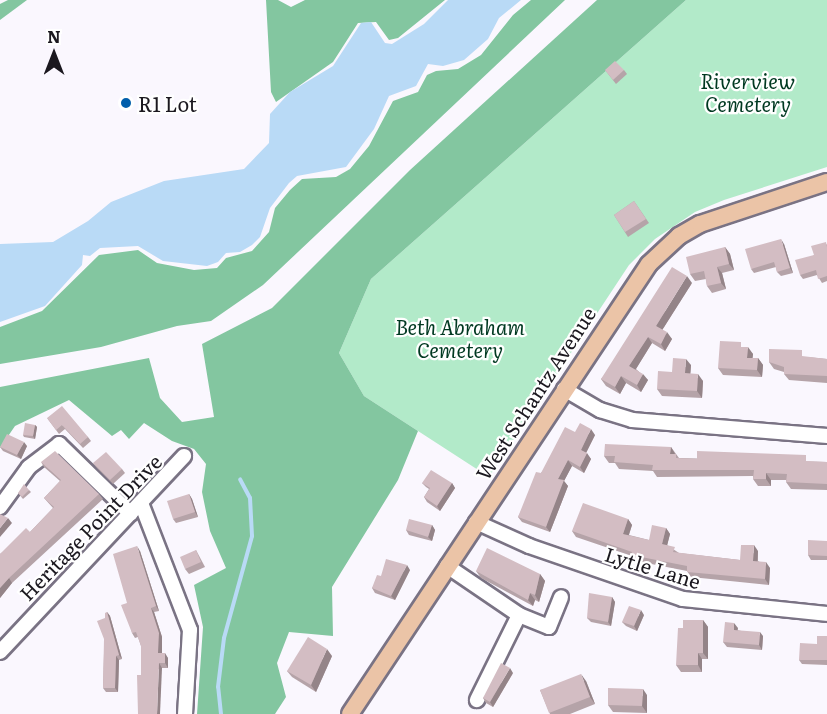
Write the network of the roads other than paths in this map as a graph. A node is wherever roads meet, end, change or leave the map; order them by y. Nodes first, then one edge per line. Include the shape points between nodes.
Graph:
1 (827, 182) edge
2 (564, 389) junction
3 (827, 436) edge
4 (184, 456) dead end
5 (141, 503) junction
6 (0, 507) edge
7 (131, 514) junction
8 (476, 522) junction
9 (447, 566) junction
10 (561, 597) dead end
11 (827, 614) edge
12 (519, 615) junction
13 (0, 652) edge
14 (477, 700) dead end
15 (185, 714) edge
16 (350, 714) edge

1 - 2 main road, West Schantz Avenue via 723,214 673,241 631,286
2 - 3 street via 600,410 632,420
2 - 8 main road, West Schantz Avenue
4 - 5 street, Heritage Point Drive
5 - 7 street, Heritage Point Drive
5 - 15 street via 190,630
6 - 7 street via 29,467 59,444
7 - 13 street, Heritage Point Drive
8 - 9 main road, West Schantz Avenue
8 - 11 street, Lytle Lane via 529,546 683,599
9 - 12 street
9 - 16 main road, West Schantz Avenue
10 - 12 street via 549,627
12 - 14 street

